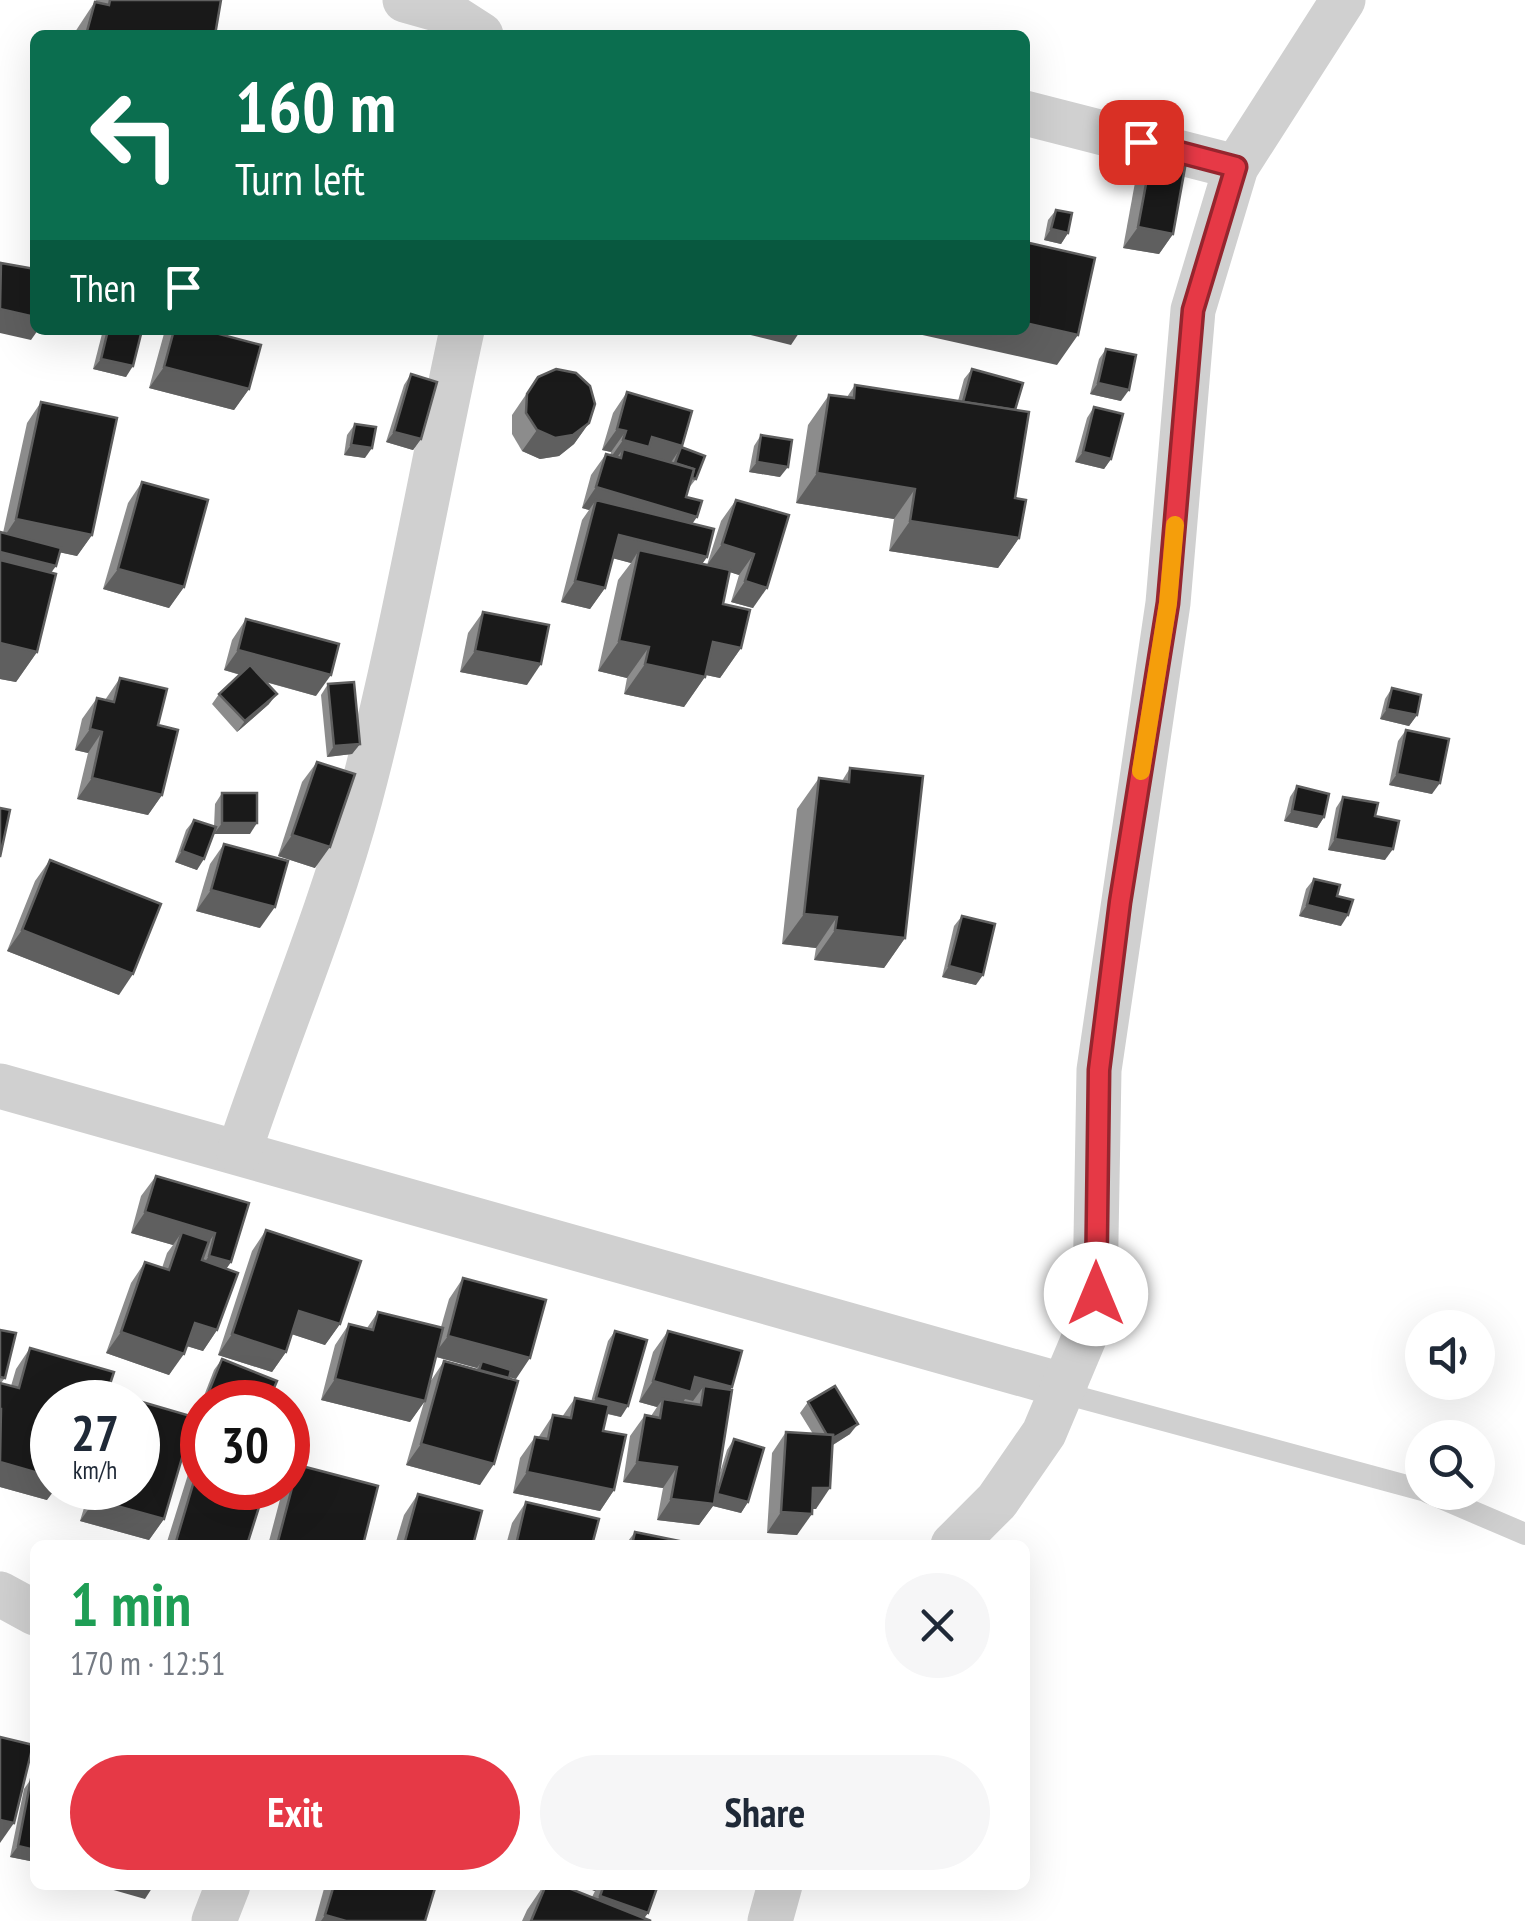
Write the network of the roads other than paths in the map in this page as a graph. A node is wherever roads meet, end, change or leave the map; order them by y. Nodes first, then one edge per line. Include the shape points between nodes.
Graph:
1 (404, 0) edge
2 (1343, 0) edge
3 (473, 30) edge
4 (1030, 114) edge
5 (1236, 167) junction
6 (461, 335) edge
7 (0, 1088) edge
8 (239, 1152) junction
9 (1064, 1389) junction
10 (1405, 1486) edge
11 (1468, 1510) edge
12 (1525, 1534) edge
13 (958, 1540) edge
14 (0, 1594) edge
15 (30, 1610) edge
16 (226, 1890) edge
17 (779, 1890) edge
18 (214, 1921) edge
19 (770, 1921) edge

1 - 3 street via 444,11
2 - 5 street
4 - 5 street
5 - 9 street via 1193,310 1168,603 1099,1070 1096,1294
6 - 8 street via 360,798
7 - 8 street
8 - 9 street
9 - 10 lane
9 - 13 street via 1018,1473
11 - 12 lane
14 - 15 street
16 - 18 street
17 - 19 street

